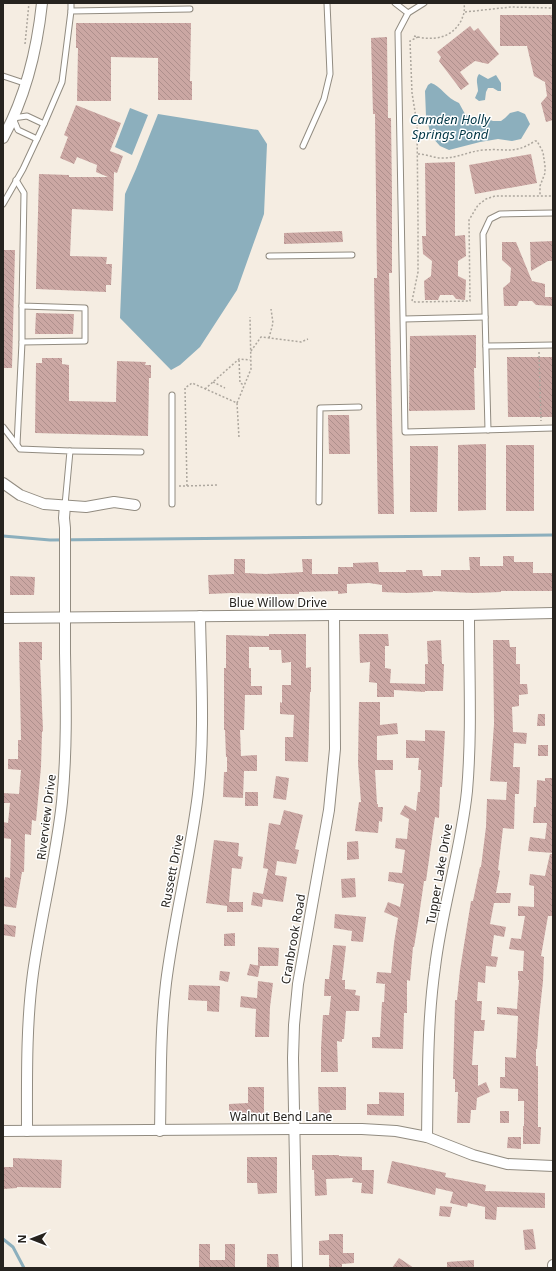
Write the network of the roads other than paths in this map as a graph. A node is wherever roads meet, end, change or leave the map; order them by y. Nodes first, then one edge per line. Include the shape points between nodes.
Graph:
1 (42, 3) edge
2 (71, 3) edge
3 (328, 3) edge
4 (395, 3) edge
5 (421, 4) edge
6 (190, 9) dead end
7 (71, 11) junction
8 (408, 13) junction
9 (3, 76) edge
10 (27, 84) junction
11 (13, 118) junction
12 (44, 124) junction
13 (3, 138) edge
14 (37, 139) junction
15 (303, 146) dead end
16 (16, 180) junction
17 (3, 204) edge
18 (553, 213) edge
19 (352, 255) dead end
20 (269, 256) dead end
21 (22, 306) junction
22 (485, 317) junction
23 (404, 319) junction
24 (22, 342) junction
25 (553, 345) edge
26 (486, 346) junction
27 (172, 395) dead end
28 (359, 407) dead end
29 (3, 427) edge
30 (553, 428) edge
31 (488, 430) junction
32 (17, 446) junction
33 (70, 451) junction
34 (141, 452) dead end
35 (3, 483) edge
36 (319, 502) dead end
37 (172, 504) dead end
38 (65, 505) junction
39 (135, 505) dead end
40 (553, 613) edge
41 (334, 615) junction
42 (469, 615) junction
43 (200, 616) junction
44 (65, 617) junction
45 (3, 618) edge
46 (294, 1129) junction
47 (3, 1131) edge
48 (28, 1131) junction
49 (160, 1131) junction
50 (427, 1136) junction
51 (553, 1166) edge
52 (296, 1268) edge

1 - 10 street via 40,28
2 - 7 lane
3 - 15 lane via 330,74 324,99
4 - 8 lane
5 - 8 lane
6 - 7 lane
7 - 12 lane via 62,82
8 - 23 lane via 398,32
9 - 10 lane
10 - 11 street
11 - 12 lane via 27,116
11 - 13 street
11 - 14 lane via 18,130
12 - 14 lane
14 - 16 lane
16 - 17 lane
16 - 21 lane via 24,193
18 - 22 lane via 500,214 490,219 483,234
19 - 20 lane
21 - 24 lane
21 - 24 lane via 85,308 85,341
22 - 23 lane
22 - 26 lane
23 - 31 lane via 405,432
24 - 32 lane
25 - 26 lane
26 - 31 lane
27 - 37 lane
28 - 36 lane via 320,408
29 - 32 lane
30 - 31 lane
32 - 33 lane via 20,449
33 - 34 lane
33 - 38 lane
35 - 38 street via 31,500 44,504
38 - 39 street via 86,506 114,502
38 - 44 street, Riverview Drive
40 - 42 street, Blue Willow Drive
41 - 42 street, Blue Willow Drive
41 - 43 street, Blue Willow Drive
41 - 46 street, Cranbrook Road via 335,749 329,810 298,984 294,1025
42 - 50 street, Tupper Lake Drive via 467,792 435,966 430,1020
43 - 44 street, Blue Willow Drive
43 - 49 street, Russett Drive via 202,735 198,793 166,982 161,1037
44 - 45 street, Blue Willow Drive
44 - 48 street, Riverview Drive via 66,753 62,804 40,923 29,1009
46 - 49 street, Walnut Bend Lane
46 - 50 street, Walnut Bend Lane via 362,1129
46 - 52 street, Cranbrook Road
47 - 48 street, Walnut Bend Lane
48 - 49 street, Walnut Bend Lane
50 - 51 street, Walnut Bend Lane via 473,1156 507,1164

